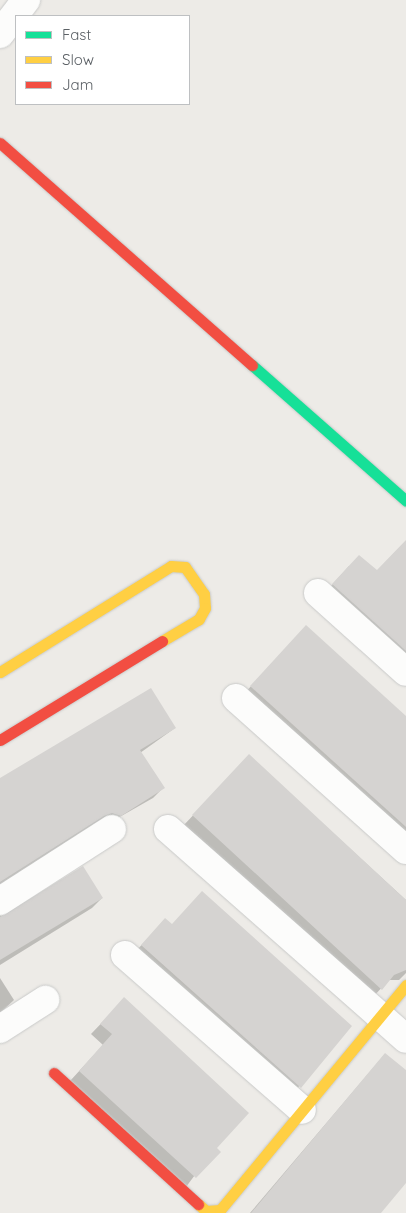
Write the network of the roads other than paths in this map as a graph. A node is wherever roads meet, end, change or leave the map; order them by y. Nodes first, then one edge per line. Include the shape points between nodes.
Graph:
1 (26, 0) edge
2 (0, 34) edge
3 (0, 143) edge
4 (406, 501) edge
5 (318, 593) dead end
6 (0, 672) edge
7 (406, 672) edge
8 (236, 698) dead end
9 (0, 740) edge
10 (112, 829) dead end
11 (168, 829) dead end
12 (406, 850) edge
13 (0, 901) edge
14 (125, 955) dead end
15 (406, 985) edge
16 (45, 1000) dead end
17 (380, 1016) junction
18 (0, 1030) edge
19 (406, 1039) edge
20 (54, 1073) dead end
21 (302, 1110) junction

1 - 2 street
3 - 4 street
5 - 7 street
6 - 9 street via 171,566 185,567 204,594 205,608 199,619
8 - 12 street
10 - 13 street
11 - 17 street
14 - 21 street
15 - 17 street
16 - 18 street
17 - 19 street
17 - 21 street
20 - 21 street via 206,1211 220,1210

